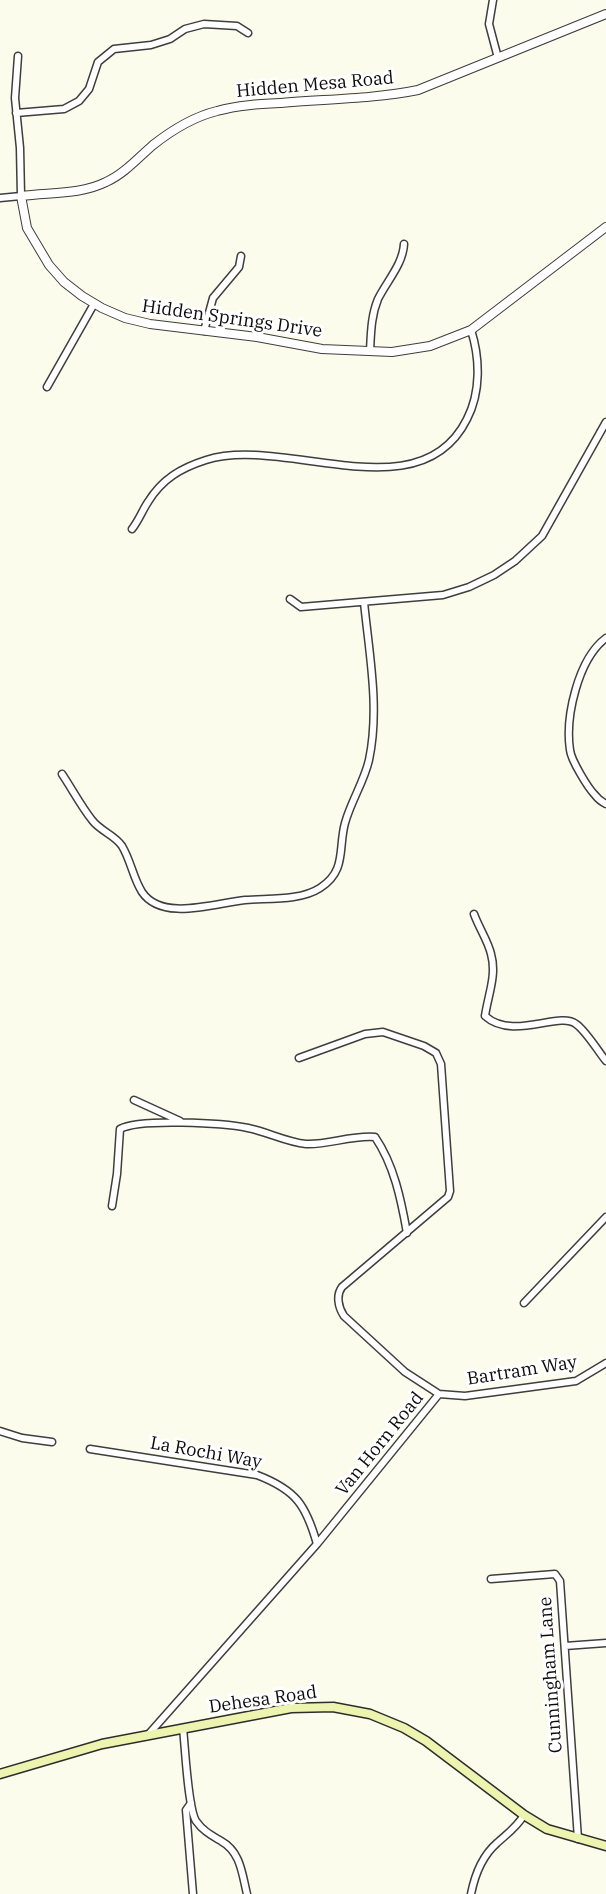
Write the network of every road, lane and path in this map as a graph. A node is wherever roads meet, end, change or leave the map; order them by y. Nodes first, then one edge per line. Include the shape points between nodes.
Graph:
1 (493, 0) edge
2 (606, 14) edge
3 (248, 33) dead end
4 (18, 56) dead end
5 (498, 58) junction
6 (16, 113) junction
7 (21, 196) junction
8 (0, 198) edge
9 (606, 227) edge
10 (404, 244) dead end
11 (241, 256) dead end
12 (94, 304) junction
13 (471, 330) junction
14 (204, 331) junction
15 (370, 351) junction
16 (47, 387) dead end
17 (606, 422) edge
18 (132, 529) dead end
19 (290, 599) dead end
20 (364, 602) junction
21 (606, 638) edge
22 (62, 774) dead end
23 (606, 804) edge
24 (474, 914) dead end
25 (299, 1058) dead end
26 (606, 1061) edge
27 (134, 1100) dead end
28 (184, 1123) junction
29 (112, 1206) dead end
30 (606, 1217) edge
31 (407, 1233) junction
32 (524, 1303) dead end
33 (606, 1364) edge
34 (439, 1394) junction
35 (0, 1431) edge
36 (52, 1442) dead end
37 (90, 1449) dead end
38 (317, 1544) junction
39 (492, 1579) dead end
40 (606, 1643) edge
41 (565, 1646) junction
42 (183, 1728) junction
43 (147, 1736) junction
44 (0, 1774) edge
45 (191, 1803) junction
46 (524, 1815) junction
47 (578, 1839) junction
48 (606, 1846) edge
49 (193, 1894) edge
50 (247, 1894) edge
51 (471, 1894) edge

1 - 5 street via 489,24
2 - 5 street, Hidden Mesa Road
3 - 6 street via 237,26 204,24 151,45 114,49 99,62 89,89 79,101 64,109
4 - 6 street, Hidden Springs Drive
5 - 7 street, Hidden Mesa Road via 408,92 242,105 217,111 172,131 108,182 70,192
6 - 7 street, Hidden Springs Drive
7 - 8 street, Hidden Mesa Road
7 - 12 street, Hidden Springs Drive via 27,228 49,265
9 - 13 street, Hidden Springs Drive
10 - 15 street via 404,256 377,302
11 - 14 street via 238,267 213,298
12 - 14 street, Hidden Springs Drive via 138,322
12 - 16 street
13 - 15 street, Hidden Springs Drive via 424,348
13 - 18 street via 478,363 471,409 452,440 430,457 386,468 259,454 210,459 166,480
14 - 15 street, Hidden Springs Drive via 322,349
17 - 20 street via 542,536 515,561 456,592
19 - 20 street via 301,607
20 - 22 street via 373,741 369,763 345,824 340,862 319,889 294,896 183,910 164,907 142,893 122,846 93,822
21 - 23 street via 580,673 569,743 570,753 594,795
24 - 26 street via 493,964 485,1016 494,1024 503,1025 567,1020 576,1023
25 - 31 street, Van Horn Road via 365,1034 383,1032 436,1053 441,1064 450,1191 446,1201
27 - 28 street
28 - 29 street via 128,1125 120,1129
28 - 31 street via 248,1128 309,1144 375,1137 385,1151 398,1189
30 - 32 street
31 - 34 street, Van Horn Road via 342,1287 340,1311 405,1372
33 - 34 street, Bartram Way via 576,1381 465,1396
34 - 38 street, Van Horn Road
35 - 36 street
37 - 38 street, La Rochi Way via 271,1480 294,1496 309,1517
38 - 43 street, Van Horn Road
39 - 41 street, Cunningham Lane via 555,1574 560,1581
40 - 41 street
41 - 47 street, Cunningham Lane
42 - 43 main road, Dehesa Road
42 - 45 street
42 - 46 main road, Dehesa Road via 304,1707 358,1711 393,1723 426,1741
43 - 44 main road, Dehesa Road via 102,1744
45 - 49 street via 186,1810
45 - 50 street via 196,1821 206,1833 224,1842 239,1861
46 - 47 main road, Dehesa Road via 547,1829
46 - 51 street via 485,1855
47 - 48 main road, Dehesa Road

